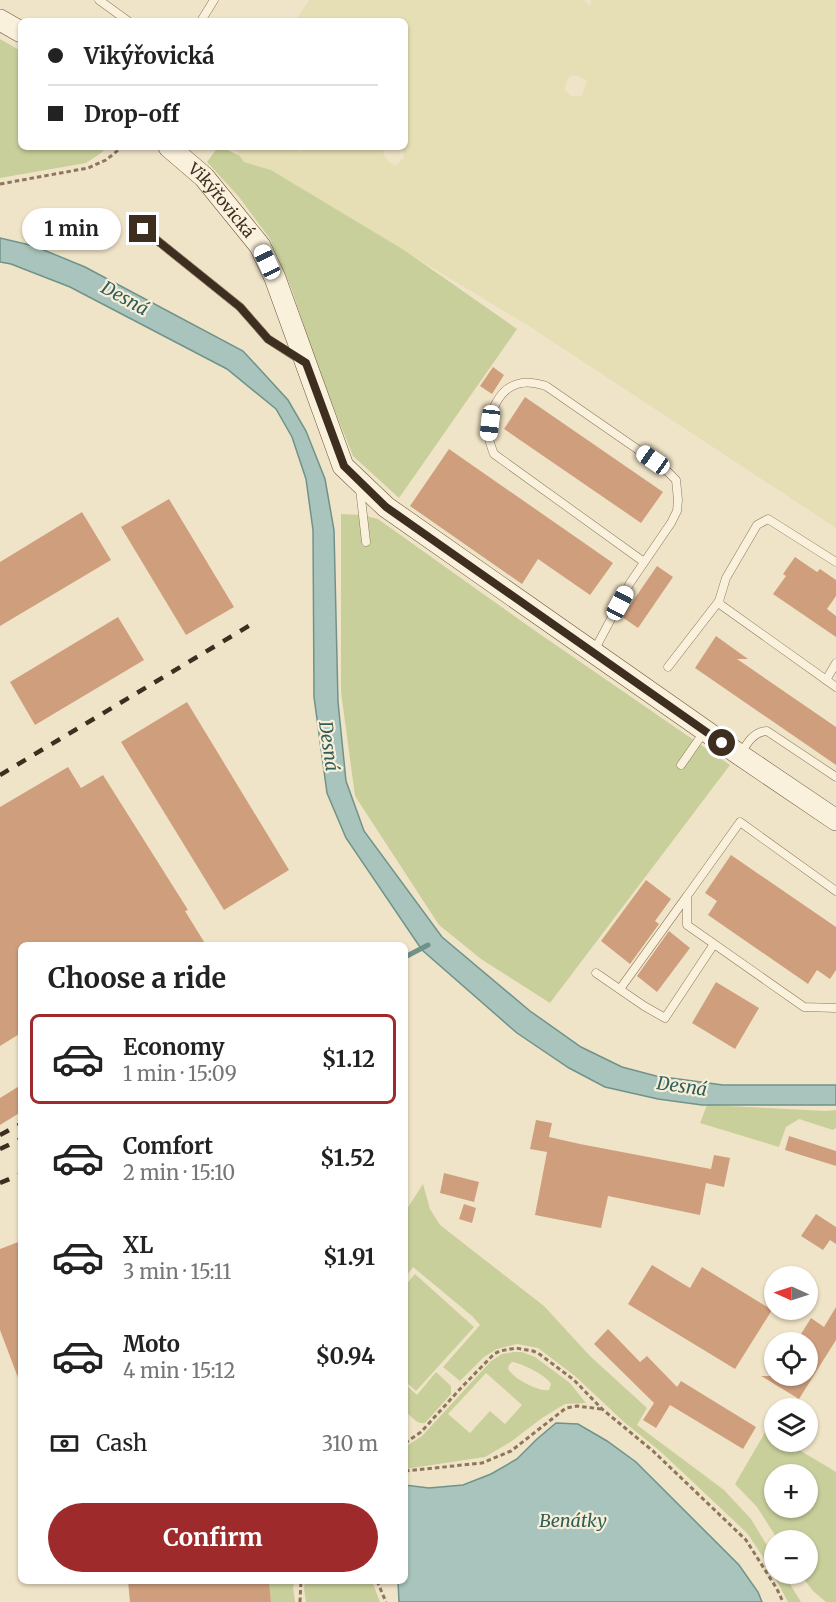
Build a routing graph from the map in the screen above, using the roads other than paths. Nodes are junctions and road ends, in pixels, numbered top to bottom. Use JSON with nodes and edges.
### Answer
{"nodes":[{"id":1,"x":99,"y":0,"type":"edge"},
{"id":2,"x":214,"y":0,"type":"edge"},
{"id":3,"x":124,"y":18,"type":"edge"},
{"id":4,"x":203,"y":18,"type":"edge"},
{"id":5,"x":0,"y":20,"type":"edge"},
{"id":6,"x":18,"y":30,"type":"edge"},
{"id":7,"x":172,"y":150,"type":"edge"},
{"id":8,"x":143,"y":229,"type":"dead end"},
{"id":9,"x":306,"y":363,"type":"junction"},
{"id":10,"x":360,"y":482,"type":"junction"},
{"id":11,"x":366,"y":542,"type":"dead end"},
{"id":12,"x":644,"y":562,"type":"junction"},
{"id":13,"x":836,"y":562,"type":"edge"},
{"id":14,"x":719,"y":601,"type":"junction"},
{"id":15,"x":593,"y":652,"type":"junction"},
{"id":16,"x":836,"y":663,"type":"edge"},
{"id":17,"x":668,"y":667,"type":"dead end"},
{"id":18,"x":826,"y":680,"type":"junction"},
{"id":19,"x":836,"y":687,"type":"edge"},
{"id":20,"x":705,"y":730,"type":"junction"},
{"id":21,"x":740,"y":755,"type":"junction"},
{"id":22,"x":681,"y":765,"type":"dead end"},
{"id":23,"x":836,"y":777,"type":"edge"},
{"id":24,"x":836,"y":820,"type":"edge"},
{"id":25,"x":836,"y":891,"type":"edge"},
{"id":26,"x":687,"y":896,"type":"junction"},
{"id":27,"x":714,"y":944,"type":"junction"},
{"id":28,"x":596,"y":973,"type":"dead end"},
{"id":29,"x":620,"y":989,"type":"junction"},
{"id":30,"x":836,"y":1008,"type":"edge"}],
"edges":[{"from":1,"to":3,"type":"lane"},
{"from":2,"to":4,"type":"lane"},
{"from":5,"to":6,"type":"street"},
{"from":7,"to":9,"type":"street","name":"Vikýřovická"},
{"from":8,"to":9,"type":"lane"},
{"from":9,"to":10,"type":"street","name":"Vikýřovická"},
{"from":10,"to":11,"type":"lane"},
{"from":10,"to":15,"type":"street","name":"Vikýřovická"},
{"from":12,"to":12,"type":"lane"},
{"from":12,"to":15,"type":"lane"},
{"from":13,"to":14,"type":"lane"},
{"from":14,"to":17,"type":"lane"},
{"from":14,"to":18,"type":"lane"},
{"from":15,"to":20,"type":"street","name":"Vikýřovická"},
{"from":16,"to":18,"type":"lane"},
{"from":18,"to":19,"type":"lane"},
{"from":20,"to":21,"type":"street","name":"Vikýřovická"},
{"from":20,"to":22,"type":"lane"},
{"from":21,"to":23,"type":"lane"},
{"from":21,"to":24,"type":"street","name":"Vikýřovická"},
{"from":25,"to":26,"type":"lane"},
{"from":26,"to":27,"type":"lane"},
{"from":26,"to":29,"type":"lane"},
{"from":27,"to":29,"type":"lane"},
{"from":27,"to":30,"type":"lane"},
{"from":28,"to":29,"type":"lane"}]}
